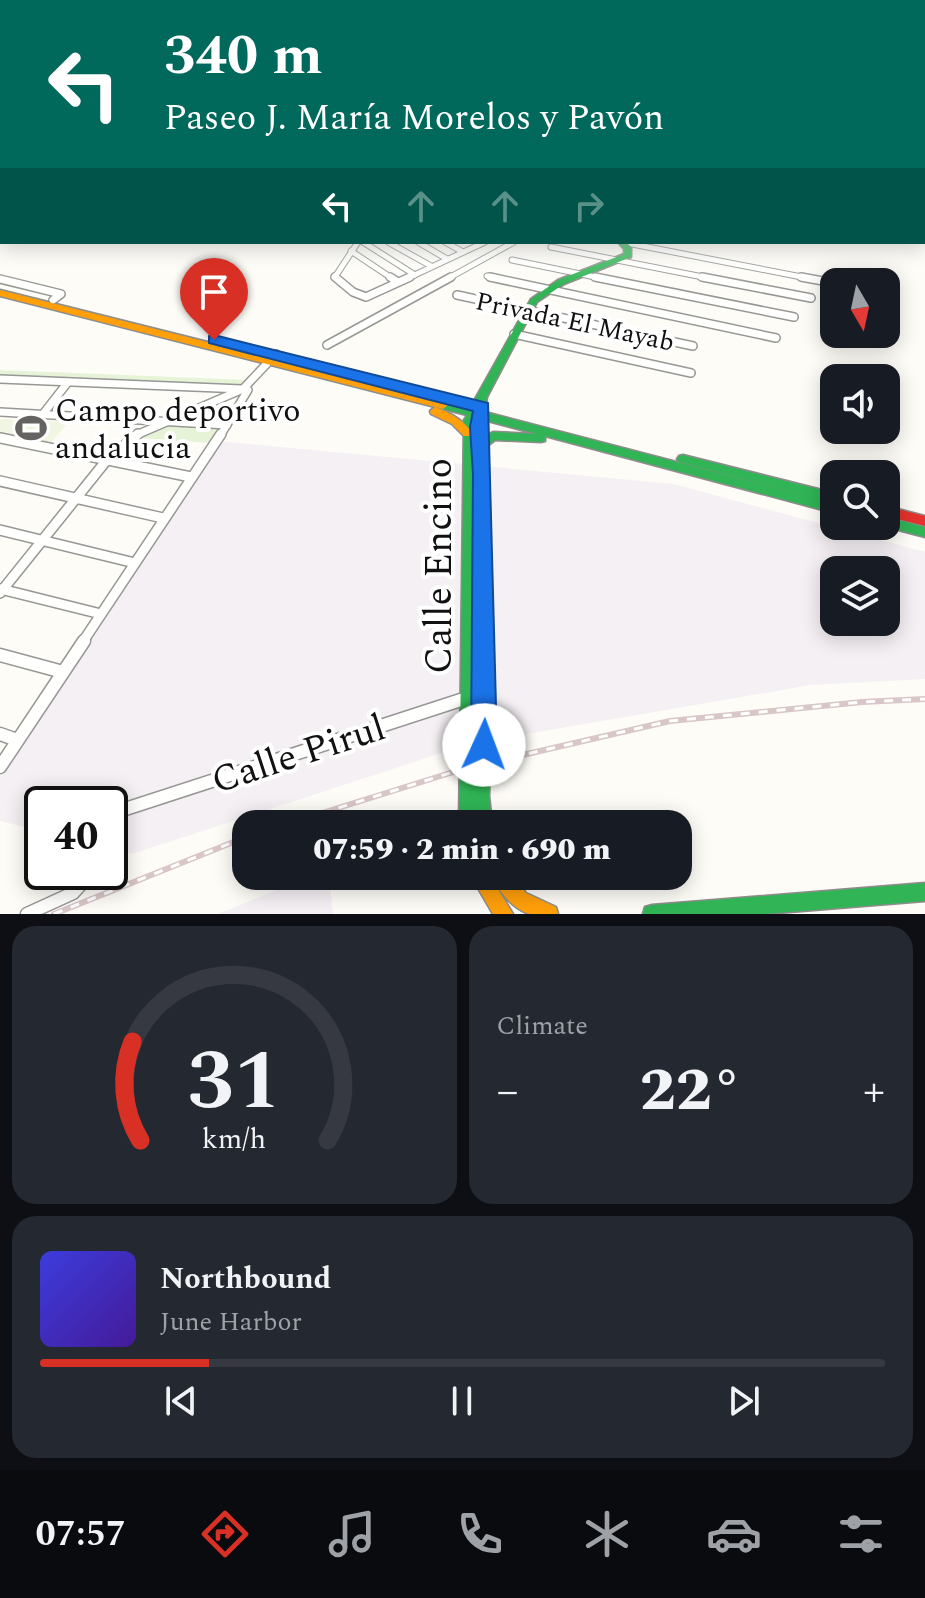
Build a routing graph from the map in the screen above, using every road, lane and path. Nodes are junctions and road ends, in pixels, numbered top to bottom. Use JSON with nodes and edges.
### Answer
{"nodes":[{"id":1,"x":358,"y":244,"type":"edge"},
{"id":2,"x":363,"y":244,"type":"edge"},
{"id":3,"x":392,"y":244,"type":"edge"},
{"id":4,"x":421,"y":244,"type":"edge"},
{"id":5,"x":448,"y":244,"type":"edge"},
{"id":6,"x":471,"y":244,"type":"edge"},
{"id":7,"x":480,"y":244,"type":"edge"},
{"id":8,"x":510,"y":244,"type":"edge"},
{"id":9,"x":623,"y":244,"type":"edge"},
{"id":10,"x":632,"y":244,"type":"edge"},
{"id":11,"x":551,"y":247,"type":"dead end"},
{"id":12,"x":351,"y":251,"type":"junction"},
{"id":13,"x":460,"y":252,"type":"junction"},
{"id":14,"x":447,"y":259,"type":"junction"},
{"id":15,"x":512,"y":260,"type":"dead end"},
{"id":16,"x":615,"y":261,"type":"junction"},
{"id":17,"x":431,"y":266,"type":"junction"},
{"id":18,"x":580,"y":274,"type":"junction"},
{"id":19,"x":415,"y":275,"type":"junction"},
{"id":20,"x":487,"y":276,"type":"dead end"},
{"id":21,"x":0,"y":279,"type":"edge"},
{"id":22,"x":820,"y":280,"type":"edge"},
{"id":23,"x":398,"y":282,"type":"junction"},
{"id":24,"x":0,"y":287,"type":"edge"},
{"id":25,"x":547,"y":289,"type":"junction"},
{"id":26,"x":0,"y":293,"type":"edge"},
{"id":27,"x":457,"y":295,"type":"dead end"},
{"id":28,"x":811,"y":298,"type":"dead end"},
{"id":29,"x":53,"y":300,"type":"junction"},
{"id":30,"x":527,"y":310,"type":"junction"},
{"id":31,"x":794,"y":317,"type":"dead end"},
{"id":32,"x":514,"y":334,"type":"junction"},
{"id":33,"x":776,"y":338,"type":"dead end"},
{"id":34,"x":327,"y":345,"type":"dead end"},
{"id":35,"x":693,"y":346,"type":"dead end"},
{"id":36,"x":274,"y":357,"type":"junction"},
{"id":37,"x":691,"y":373,"type":"dead end"},
{"id":38,"x":0,"y":379,"type":"edge"},
{"id":39,"x":68,"y":382,"type":"junction"},
{"id":40,"x":243,"y":389,"type":"junction"},
{"id":41,"x":403,"y":394,"type":"junction"},
{"id":42,"x":478,"y":408,"type":"junction"},
{"id":43,"x":0,"y":412,"type":"edge"},
{"id":44,"x":43,"y":414,"type":"junction"},
{"id":45,"x":163,"y":421,"type":"junction"},
{"id":46,"x":227,"y":425,"type":"junction"},
{"id":47,"x":468,"y":433,"type":"junction"},
{"id":48,"x":0,"y":438,"type":"edge"},
{"id":49,"x":576,"y":441,"type":"junction"},
{"id":50,"x":481,"y":445,"type":"junction"},
{"id":51,"x":106,"y":461,"type":"junction"},
{"id":52,"x":191,"y":477,"type":"junction"},
{"id":53,"x":0,"y":481,"type":"edge"},
{"id":54,"x":820,"y":494,"type":"edge"},
{"id":55,"x":77,"y":498,"type":"junction"},
{"id":56,"x":820,"y":504,"type":"edge"},
{"id":57,"x":900,"y":515,"type":"edge"},
{"id":58,"x":163,"y":518,"type":"junction"},
{"id":59,"x":925,"y":521,"type":"edge"},
{"id":60,"x":900,"y":526,"type":"edge"},
{"id":61,"x":0,"y":530,"type":"edge"},
{"id":62,"x":925,"y":532,"type":"edge"},
{"id":63,"x":43,"y":540,"type":"junction"},
{"id":64,"x":135,"y":563,"type":"junction"},
{"id":65,"x":1,"y":590,"type":"edge"},
{"id":66,"x":101,"y":614,"type":"junction"},
{"id":67,"x":0,"y":655,"type":"edge"},
{"id":68,"x":63,"y":672,"type":"junction"},
{"id":69,"x":486,"y":693,"type":"junction"},
{"id":70,"x":467,"y":698,"type":"junction"},
{"id":71,"x":0,"y":734,"type":"edge"},
{"id":72,"x":17,"y":740,"type":"junction"},
{"id":73,"x":0,"y":767,"type":"edge"},
{"id":74,"x":128,"y":808,"type":"edge"},
{"id":75,"x":467,"y":810,"type":"edge"},
{"id":76,"x":482,"y":810,"type":"edge"},
{"id":77,"x":76,"y":890,"type":"edge"},
{"id":78,"x":489,"y":890,"type":"edge"},
{"id":79,"x":513,"y":890,"type":"edge"},
{"id":80,"x":925,"y":892,"type":"edge"},
{"id":81,"x":27,"y":914,"type":"edge"},
{"id":82,"x":504,"y":914,"type":"edge"},
{"id":83,"x":549,"y":914,"type":"edge"},
{"id":84,"x":652,"y":914,"type":"edge"}],
"edges":[{"from":1,"to":12,"type":"street"},
{"from":2,"to":19,"type":"street"},
{"from":3,"to":17,"type":"street"},
{"from":4,"to":14,"type":"street"},
{"from":5,"to":13,"type":"street"},
{"from":6,"to":13,"type":"street"},
{"from":7,"to":13,"type":"street"},
{"from":8,"to":34,"type":"street"},
{"from":9,"to":16,"type":"main road"},
{"from":10,"to":22,"type":"street"},
{"from":11,"to":16,"type":"street"},
{"from":12,"to":23,"type":"street"},
{"from":12,"to":23,"type":"street"},
{"from":13,"to":14,"type":"street"},
{"from":14,"to":17,"type":"street"},
{"from":15,"to":18,"type":"street"},
{"from":16,"to":18,"type":"main road"},
{"from":16,"to":28,"type":"street"},
{"from":17,"to":19,"type":"street"},
{"from":18,"to":25,"type":"main road"},
{"from":18,"to":31,"type":"street"},
{"from":19,"to":23,"type":"street"},
{"from":20,"to":25,"type":"street"},
{"from":21,"to":29,"type":"street"},
{"from":24,"to":29,"type":"main road"},
{"from":25,"to":30,"type":"main road"},
{"from":25,"to":33,"type":"street"},
{"from":26,"to":36,"type":"main road"},
{"from":27,"to":30,"type":"street","name":"Privada El Mayab"},
{"from":29,"to":36,"type":"main road"},
{"from":30,"to":32,"type":"main road"},
{"from":30,"to":35,"type":"street","name":"Privada El Mayab"},
{"from":32,"to":37,"type":"street"},
{"from":32,"to":42,"type":"main road"},
{"from":36,"to":40,"type":"street"},
{"from":36,"to":41,"type":"main road"},
{"from":36,"to":42,"type":"main road"},
{"from":38,"to":39,"type":"street"},
{"from":39,"to":40,"type":"street"},
{"from":39,"to":44,"type":"street"},
{"from":40,"to":45,"type":"street"},
{"from":40,"to":46,"type":"street"},
{"from":41,"to":42,"type":"main road"},
{"from":41,"to":47,"type":"main road"},
{"from":42,"to":47,"type":"main road","name":"Calle Encino"},
{"from":42,"to":49,"type":"main road"},
{"from":42,"to":50,"type":"main road","name":"Calle Encino"},
{"from":42,"to":54,"type":"main road"},
{"from":43,"to":44,"type":"street"},
{"from":44,"to":45,"type":"street"},
{"from":45,"to":46,"type":"street"},
{"from":45,"to":51,"type":"street"},
{"from":46,"to":52,"type":"street"},
{"from":47,"to":70,"type":"main road","name":"Calle Encino"},
{"from":48,"to":51,"type":"street"},
{"from":49,"to":50,"type":"main road"},
{"from":49,"to":56,"type":"main road"},
{"from":50,"to":69,"type":"main road","name":"Calle Encino"},
{"from":51,"to":52,"type":"street"},
{"from":51,"to":55,"type":"street"},
{"from":52,"to":58,"type":"street"},
{"from":53,"to":55,"type":"street"},
{"from":55,"to":58,"type":"street"},
{"from":55,"to":63,"type":"street"},
{"from":57,"to":59,"type":"main road"},
{"from":58,"to":64,"type":"street"},
{"from":60,"to":62,"type":"main road"},
{"from":61,"to":63,"type":"street"},
{"from":63,"to":64,"type":"street"},
{"from":63,"to":65,"type":"street"},
{"from":64,"to":66,"type":"street"},
{"from":65,"to":66,"type":"street"},
{"from":66,"to":68,"type":"street"},
{"from":67,"to":68,"type":"street"},
{"from":68,"to":72,"type":"street"},
{"from":69,"to":70,"type":"street","name":"Calle Pirul"},
{"from":69,"to":76,"type":"main road","name":"Calle Encino"},
{"from":70,"to":74,"type":"street","name":"Calle Pirul"},
{"from":70,"to":75,"type":"main road","name":"Calle Encino"},
{"from":71,"to":72,"type":"street"},
{"from":72,"to":73,"type":"street"},
{"from":77,"to":81,"type":"street"},
{"from":78,"to":82,"type":"main road"},
{"from":79,"to":83,"type":"main road"},
{"from":80,"to":84,"type":"main road"}]}
